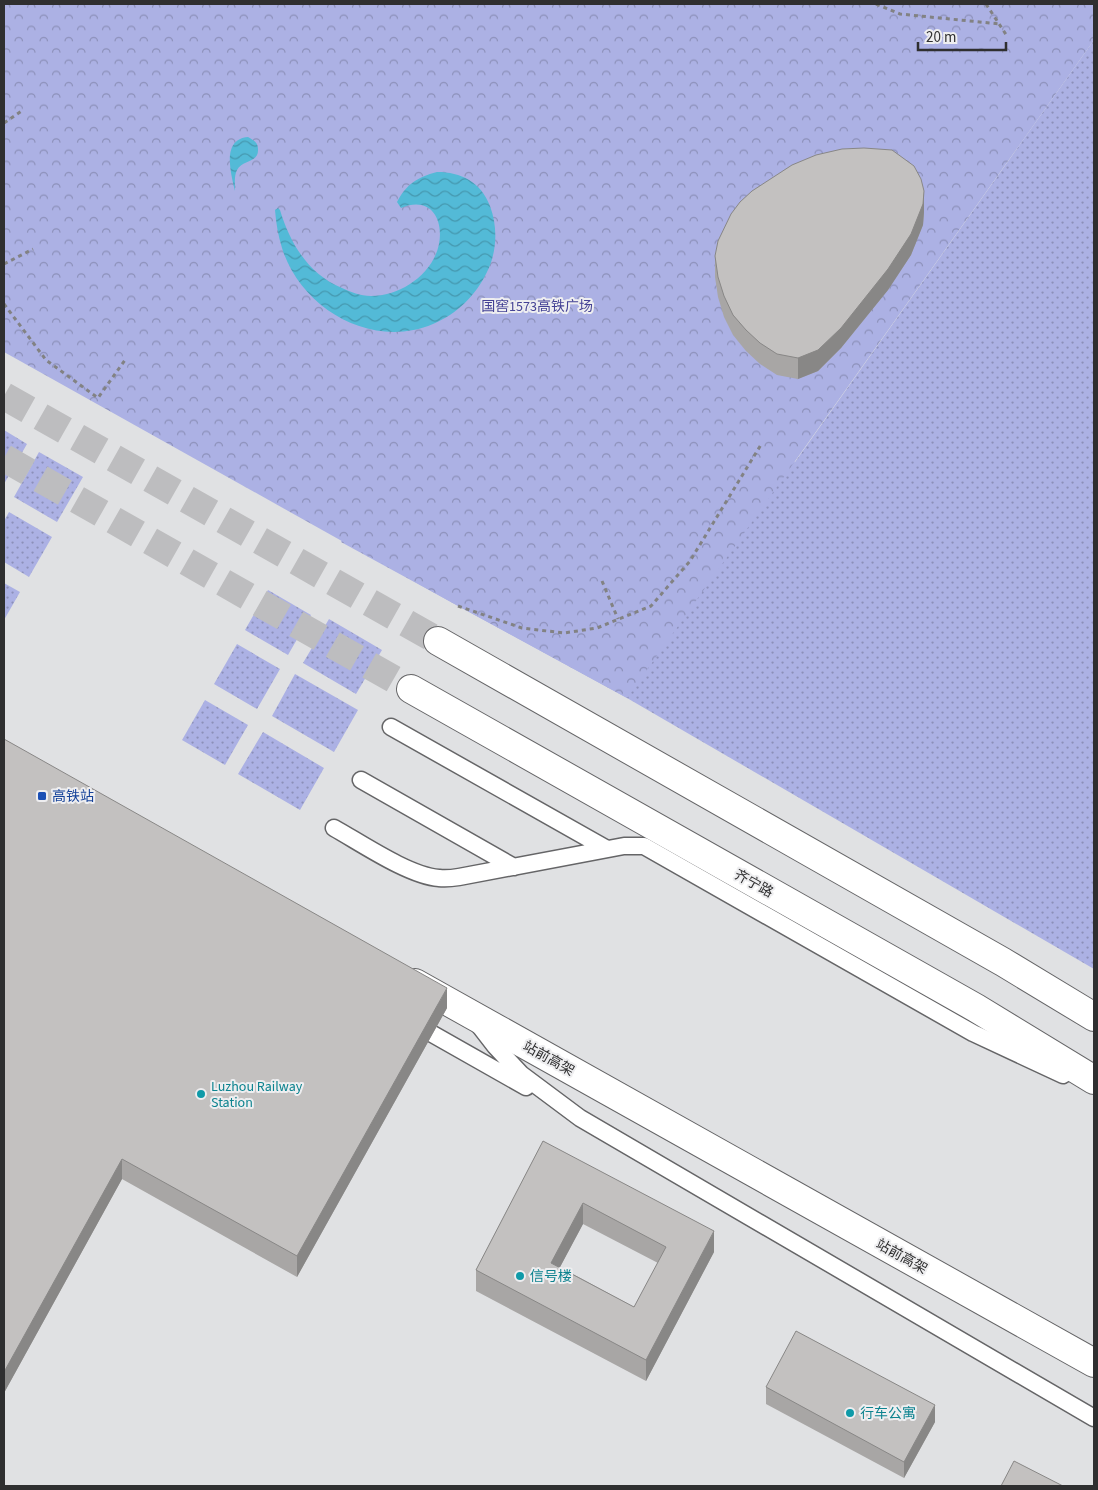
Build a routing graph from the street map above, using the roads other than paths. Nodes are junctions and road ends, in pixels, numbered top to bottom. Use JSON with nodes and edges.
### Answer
{"nodes":[{"id":1,"x":438,"y":642,"type":"tunnel mouth"},
{"id":2,"x":412,"y":689,"type":"tunnel mouth"},
{"id":3,"x":391,"y":727,"type":"dead end"},
{"id":4,"x":361,"y":780,"type":"dead end"},
{"id":5,"x":334,"y":828,"type":"dead end"},
{"id":6,"x":607,"y":849,"type":"junction"},
{"id":7,"x":514,"y":867,"type":"junction"},
{"id":8,"x":390,"y":969,"type":"edge"},
{"id":9,"x":471,"y":1015,"type":"junction"},
{"id":10,"x":1094,"y":1017,"type":"edge"},
{"id":11,"x":1094,"y":1080,"type":"edge"},
{"id":12,"x":1094,"y":1089,"type":"edge"},
{"id":13,"x":580,"y":1118,"type":"junction"},
{"id":14,"x":1094,"y":1363,"type":"edge"},
{"id":15,"x":1094,"y":1418,"type":"edge"}],
"edges":[{"from":1,"to":10,"type":"street"},
{"from":2,"to":11,"type":"street","name":"齐宁路"},
{"from":3,"to":6,"type":"lane"},
{"from":4,"to":7,"type":"lane"},
{"from":5,"to":7,"type":"lane"},
{"from":6,"to":7,"type":"lane"},
{"from":6,"to":12,"type":"lane"},
{"from":8,"to":9,"type":"street","name":"站前高架"},
{"from":9,"to":13,"type":"lane"},
{"from":9,"to":13,"type":"lane"},
{"from":9,"to":14,"type":"street","name":"站前高架"},
{"from":13,"to":15,"type":"lane"}]}
